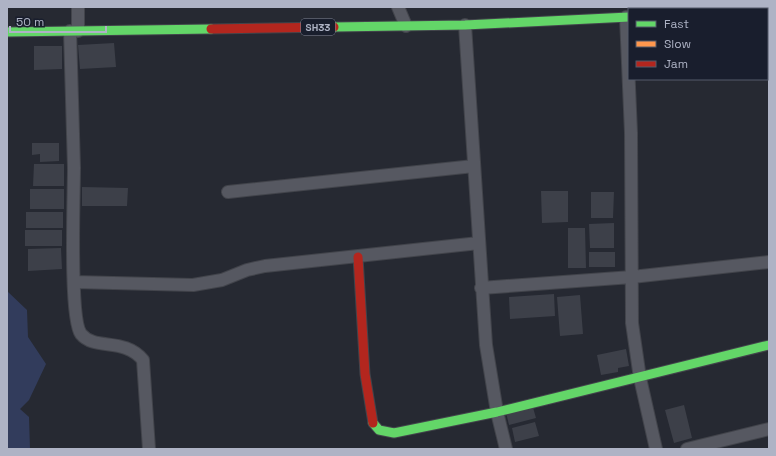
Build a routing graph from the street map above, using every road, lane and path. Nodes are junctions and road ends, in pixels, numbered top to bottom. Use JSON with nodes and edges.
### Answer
{"nodes":[{"id":1,"x":78,"y":7,"type":"edge"},
{"id":2,"x":398,"y":7,"type":"edge"},
{"id":3,"x":627,"y":17,"type":"edge"},
{"id":4,"x":465,"y":25,"type":"junction"},
{"id":5,"x":406,"y":26,"type":"junction"},
{"id":6,"x":74,"y":31,"type":"junction"},
{"id":7,"x":7,"y":32,"type":"edge"},
{"id":8,"x":628,"y":46,"type":"edge"},
{"id":9,"x":629,"y":80,"type":"edge"},
{"id":10,"x":474,"y":166,"type":"junction"},
{"id":11,"x":228,"y":192,"type":"dead end"},
{"id":12,"x":479,"y":243,"type":"junction"},
{"id":13,"x":358,"y":257,"type":"junction"},
{"id":14,"x":769,"y":262,"type":"edge"},
{"id":15,"x":632,"y":277,"type":"junction"},
{"id":16,"x":74,"y":282,"type":"junction"},
{"id":17,"x":481,"y":288,"type":"junction"},
{"id":18,"x":769,"y":345,"type":"edge"},
{"id":19,"x":640,"y":378,"type":"junction"},
{"id":20,"x":497,"y":412,"type":"junction"},
{"id":21,"x":769,"y":429,"type":"edge"},
{"id":22,"x":149,"y":449,"type":"edge"},
{"id":23,"x":506,"y":449,"type":"edge"},
{"id":24,"x":656,"y":449,"type":"edge"},
{"id":25,"x":687,"y":449,"type":"edge"}],
"edges":[{"from":1,"to":6,"type":"street"},
{"from":2,"to":5,"type":"street"},
{"from":3,"to":4,"type":"main road","number":"SH33"},
{"from":3,"to":8,"type":"street"},
{"from":4,"to":5,"type":"main road","number":"SH33"},
{"from":4,"to":10,"type":"street"},
{"from":5,"to":6,"type":"main road","number":"SH33"},
{"from":6,"to":7,"type":"main road","number":"SH33"},
{"from":6,"to":16,"type":"street"},
{"from":9,"to":15,"type":"street"},
{"from":10,"to":11,"type":"street"},
{"from":10,"to":12,"type":"street"},
{"from":12,"to":13,"type":"street"},
{"from":12,"to":17,"type":"street"},
{"from":13,"to":16,"type":"street"},
{"from":13,"to":20,"type":"main road"},
{"from":14,"to":15,"type":"street"},
{"from":15,"to":17,"type":"street"},
{"from":15,"to":19,"type":"street"},
{"from":16,"to":22,"type":"street"},
{"from":17,"to":20,"type":"street"},
{"from":18,"to":19,"type":"main road"},
{"from":19,"to":20,"type":"main road"},
{"from":19,"to":24,"type":"street"},
{"from":20,"to":23,"type":"street"},
{"from":21,"to":25,"type":"street"}]}
